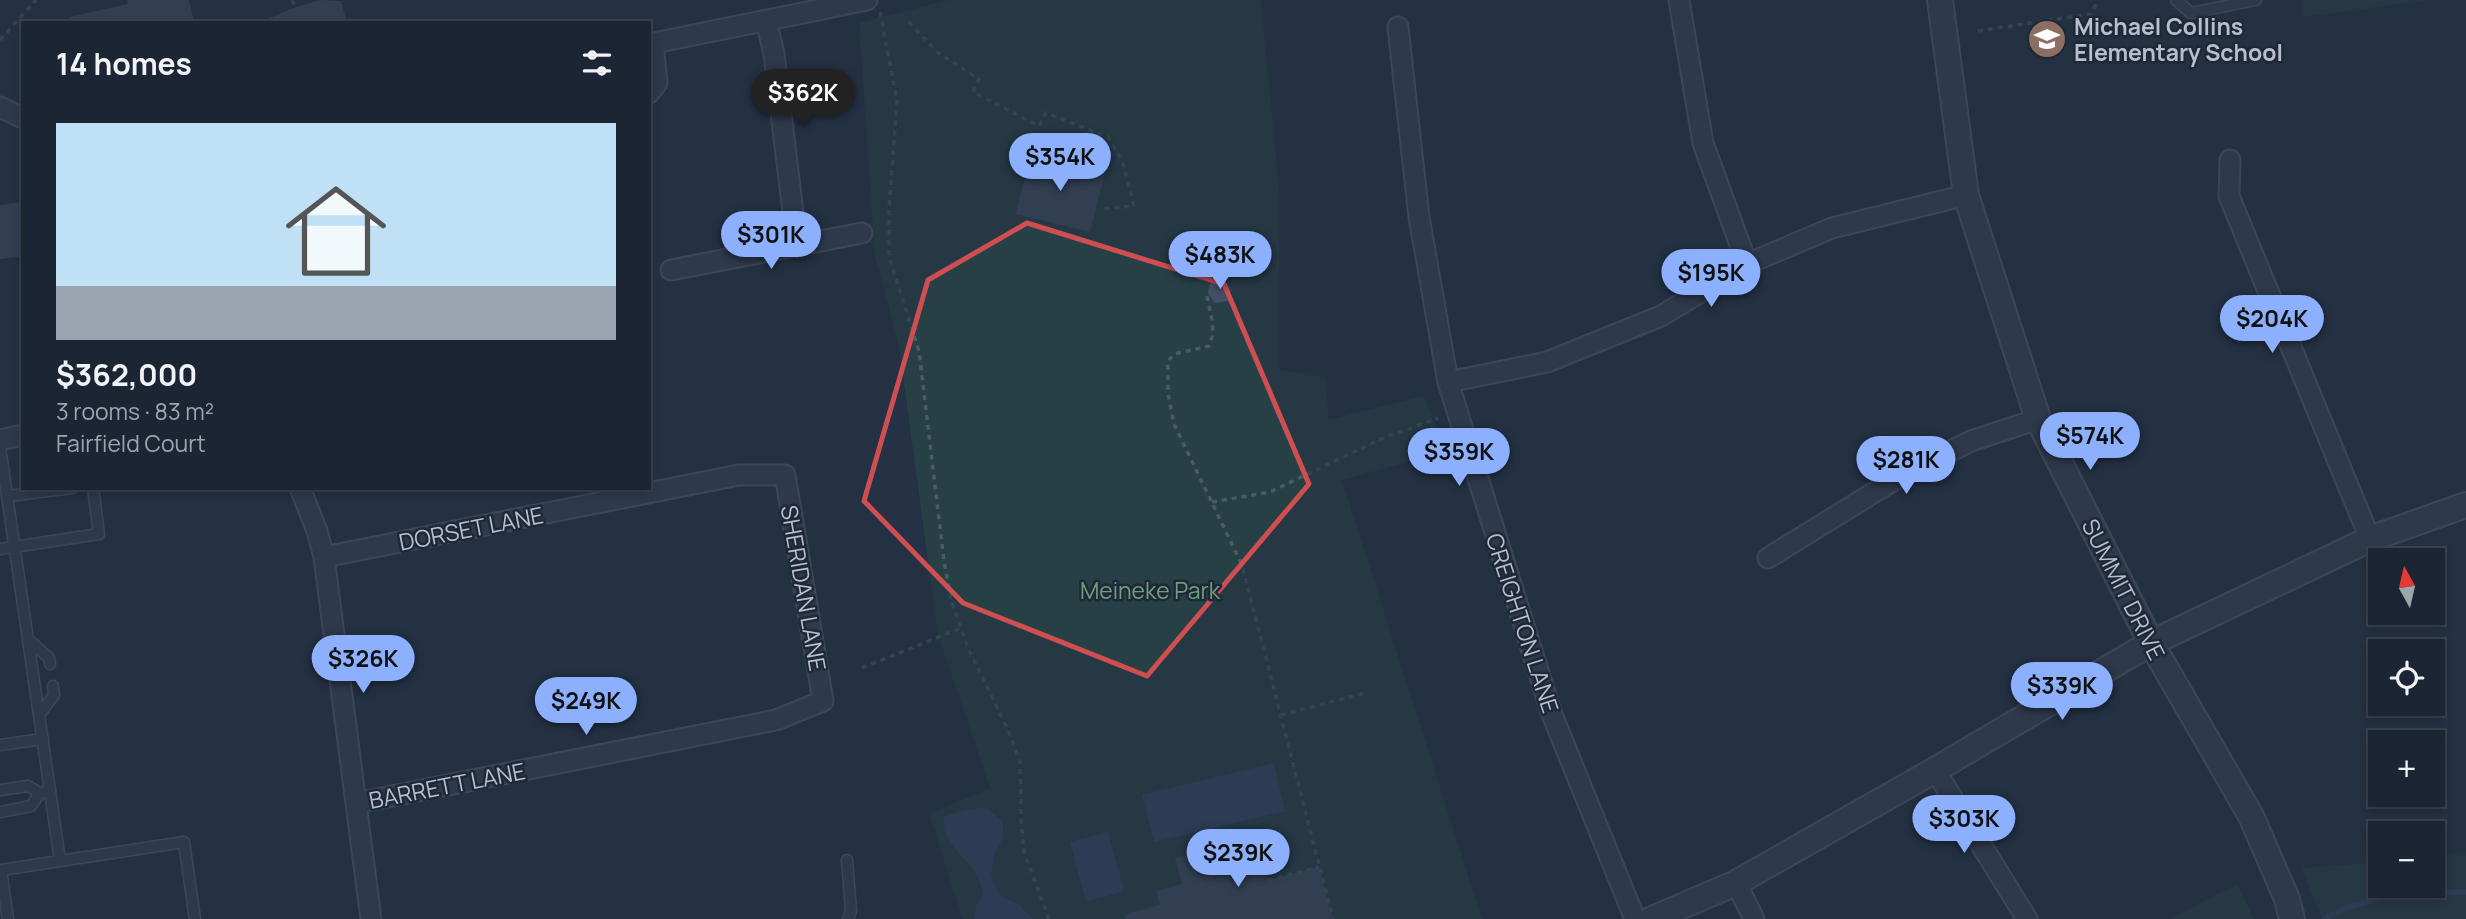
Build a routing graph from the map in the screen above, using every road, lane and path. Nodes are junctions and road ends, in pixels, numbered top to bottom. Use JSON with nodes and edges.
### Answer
{"nodes":[{"id":1,"x":36,"y":0,"type":"edge"},
{"id":2,"x":292,"y":0,"type":"edge"},
{"id":3,"x":867,"y":0,"type":"edge"},
{"id":4,"x":878,"y":0,"type":"edge"},
{"id":5,"x":1679,"y":0,"type":"edge"},
{"id":6,"x":1940,"y":0,"type":"edge"},
{"id":7,"x":2098,"y":0,"type":"edge"},
{"id":8,"x":2176,"y":0,"type":"edge"},
{"id":9,"x":2256,"y":0,"type":"edge"},
{"id":10,"x":296,"y":7,"type":"dead end"},
{"id":11,"x":766,"y":20,"type":"junction"},
{"id":12,"x":909,"y":22,"type":"dead end"},
{"id":13,"x":1398,"y":27,"type":"dead end"},
{"id":14,"x":1978,"y":31,"type":"dead end"},
{"id":15,"x":0,"y":40,"type":"edge"},
{"id":16,"x":651,"y":44,"type":"edge"},
{"id":17,"x":651,"y":90,"type":"edge"},
{"id":18,"x":0,"y":107,"type":"edge"},
{"id":19,"x":21,"y":117,"type":"edge"},
{"id":20,"x":2230,"y":160,"type":"dead end"},
{"id":21,"x":1966,"y":195,"type":"junction"},
{"id":22,"x":1100,"y":209,"type":"dead end"},
{"id":23,"x":862,"y":233,"type":"dead end"},
{"id":24,"x":797,"y":246,"type":"junction"},
{"id":25,"x":1747,"y":264,"type":"junction"},
{"id":26,"x":671,"y":270,"type":"dead end"},
{"id":27,"x":1207,"y":296,"type":"dead end"},
{"id":28,"x":1448,"y":382,"type":"junction"},
{"id":29,"x":1438,"y":418,"type":"dead end"},
{"id":30,"x":2038,"y":419,"type":"junction"},
{"id":31,"x":21,"y":435,"type":"edge"},
{"id":32,"x":0,"y":440,"type":"edge"},
{"id":33,"x":0,"y":447,"type":"edge"},
{"id":34,"x":785,"y":475,"type":"joint"},
{"id":35,"x":56,"y":490,"type":"edge"},
{"id":36,"x":93,"y":490,"type":"edge"},
{"id":37,"x":301,"y":490,"type":"edge"},
{"id":38,"x":8,"y":496,"type":"junction"},
{"id":39,"x":1212,"y":502,"type":"junction"},
{"id":40,"x":2466,"y":505,"type":"edge"},
{"id":41,"x":2370,"y":539,"type":"junction"},
{"id":42,"x":15,"y":547,"type":"junction"},
{"id":43,"x":0,"y":549,"type":"edge"},
{"id":44,"x":324,"y":557,"type":"junction"},
{"id":45,"x":1768,"y":558,"type":"dead end"},
{"id":46,"x":961,"y":628,"type":"junction"},
{"id":47,"x":29,"y":640,"type":"junction"},
{"id":48,"x":2151,"y":643,"type":"junction"},
{"id":49,"x":50,"y":663,"type":"dead end"},
{"id":50,"x":862,"y":668,"type":"dead end"},
{"id":51,"x":53,"y":686,"type":"dead end"},
{"id":52,"x":1365,"y":693,"type":"dead end"},
{"id":53,"x":823,"y":701,"type":"joint"},
{"id":54,"x":40,"y":714,"type":"junction"},
{"id":55,"x":1281,"y":715,"type":"junction"},
{"id":56,"x":43,"y":739,"type":"junction"},
{"id":57,"x":0,"y":745,"type":"edge"},
{"id":58,"x":1935,"y":770,"type":"junction"},
{"id":59,"x":0,"y":790,"type":"edge"},
{"id":60,"x":45,"y":792,"type":"junction"},
{"id":61,"x":357,"y":803,"type":"junction"},
{"id":62,"x":0,"y":812,"type":"edge"},
{"id":63,"x":847,"y":860,"type":"dead end"},
{"id":64,"x":60,"y":861,"type":"junction"},
{"id":65,"x":1319,"y":867,"type":"junction"},
{"id":66,"x":1268,"y":880,"type":"dead end"},
{"id":67,"x":1736,"y":883,"type":"junction"},
{"id":68,"x":8,"y":919,"type":"edge"},
{"id":69,"x":195,"y":919,"type":"edge"},
{"id":70,"x":371,"y":919,"type":"edge"},
{"id":71,"x":848,"y":919,"type":"edge"},
{"id":72,"x":1049,"y":919,"type":"edge"},
{"id":73,"x":1333,"y":919,"type":"edge"},
{"id":74,"x":1635,"y":919,"type":"edge"},
{"id":75,"x":1652,"y":919,"type":"edge"},
{"id":76,"x":1754,"y":919,"type":"edge"},
{"id":77,"x":2027,"y":919,"type":"edge"},
{"id":78,"x":2292,"y":919,"type":"edge"}],
"edges":[{"from":1,"to":15,"type":"path"},
{"from":2,"to":10,"type":"path"},
{"from":3,"to":11,"type":"street"},
{"from":4,"to":46,"type":"path"},
{"from":5,"to":25,"type":"street"},
{"from":6,"to":21,"type":"street","name":"SUMMIT DRIVE"},
{"from":7,"to":14,"type":"path"},
{"from":8,"to":9,"type":"lane"},
{"from":11,"to":16,"type":"street"},
{"from":11,"to":24,"type":"street"},
{"from":12,"to":22,"type":"path"},
{"from":13,"to":28,"type":"street","name":"CREIGHTON LANE"},
{"from":16,"to":17,"type":"street"},
{"from":18,"to":19,"type":"street"},
{"from":20,"to":41,"type":"street"},
{"from":21,"to":25,"type":"street"},
{"from":21,"to":30,"type":"street","name":"SUMMIT DRIVE"},
{"from":23,"to":24,"type":"street"},
{"from":24,"to":26,"type":"street"},
{"from":25,"to":28,"type":"street"},
{"from":27,"to":39,"type":"path"},
{"from":28,"to":74,"type":"street","name":"CREIGHTON LANE"},
{"from":29,"to":39,"type":"path"},
{"from":30,"to":45,"type":"street"},
{"from":30,"to":48,"type":"street","name":"SUMMIT DRIVE"},
{"from":31,"to":32,"type":"street"},
{"from":33,"to":38,"type":"lane"},
{"from":34,"to":44,"type":"street","name":"DORSET LANE"},
{"from":34,"to":53,"type":"street","name":"SHERIDAN LANE"},
{"from":35,"to":38,"type":"lane"},
{"from":36,"to":42,"type":"lane"},
{"from":37,"to":44,"type":"street"},
{"from":38,"to":42,"type":"lane"},
{"from":39,"to":55,"type":"path"},
{"from":40,"to":41,"type":"street"},
{"from":41,"to":48,"type":"street"},
{"from":42,"to":43,"type":"lane"},
{"from":42,"to":47,"type":"lane"},
{"from":44,"to":61,"type":"street"},
{"from":46,"to":50,"type":"path"},
{"from":46,"to":72,"type":"path"},
{"from":47,"to":49,"type":"lane"},
{"from":47,"to":54,"type":"lane"},
{"from":48,"to":58,"type":"street"},
{"from":48,"to":78,"type":"street","name":"SUMMIT DRIVE"},
{"from":51,"to":54,"type":"lane"},
{"from":52,"to":55,"type":"path"},
{"from":53,"to":61,"type":"street","name":"BARRETT LANE"},
{"from":54,"to":56,"type":"lane"},
{"from":55,"to":65,"type":"path"},
{"from":56,"to":57,"type":"lane"},
{"from":56,"to":60,"type":"lane"},
{"from":58,"to":67,"type":"street"},
{"from":58,"to":77,"type":"street"},
{"from":59,"to":60,"type":"lane"},
{"from":60,"to":62,"type":"lane"},
{"from":60,"to":64,"type":"lane"},
{"from":61,"to":70,"type":"street"},
{"from":63,"to":71,"type":"lane"},
{"from":64,"to":68,"type":"lane"},
{"from":64,"to":69,"type":"lane"},
{"from":65,"to":66,"type":"path"},
{"from":65,"to":73,"type":"path"},
{"from":67,"to":75,"type":"street"},
{"from":67,"to":76,"type":"street"}]}
